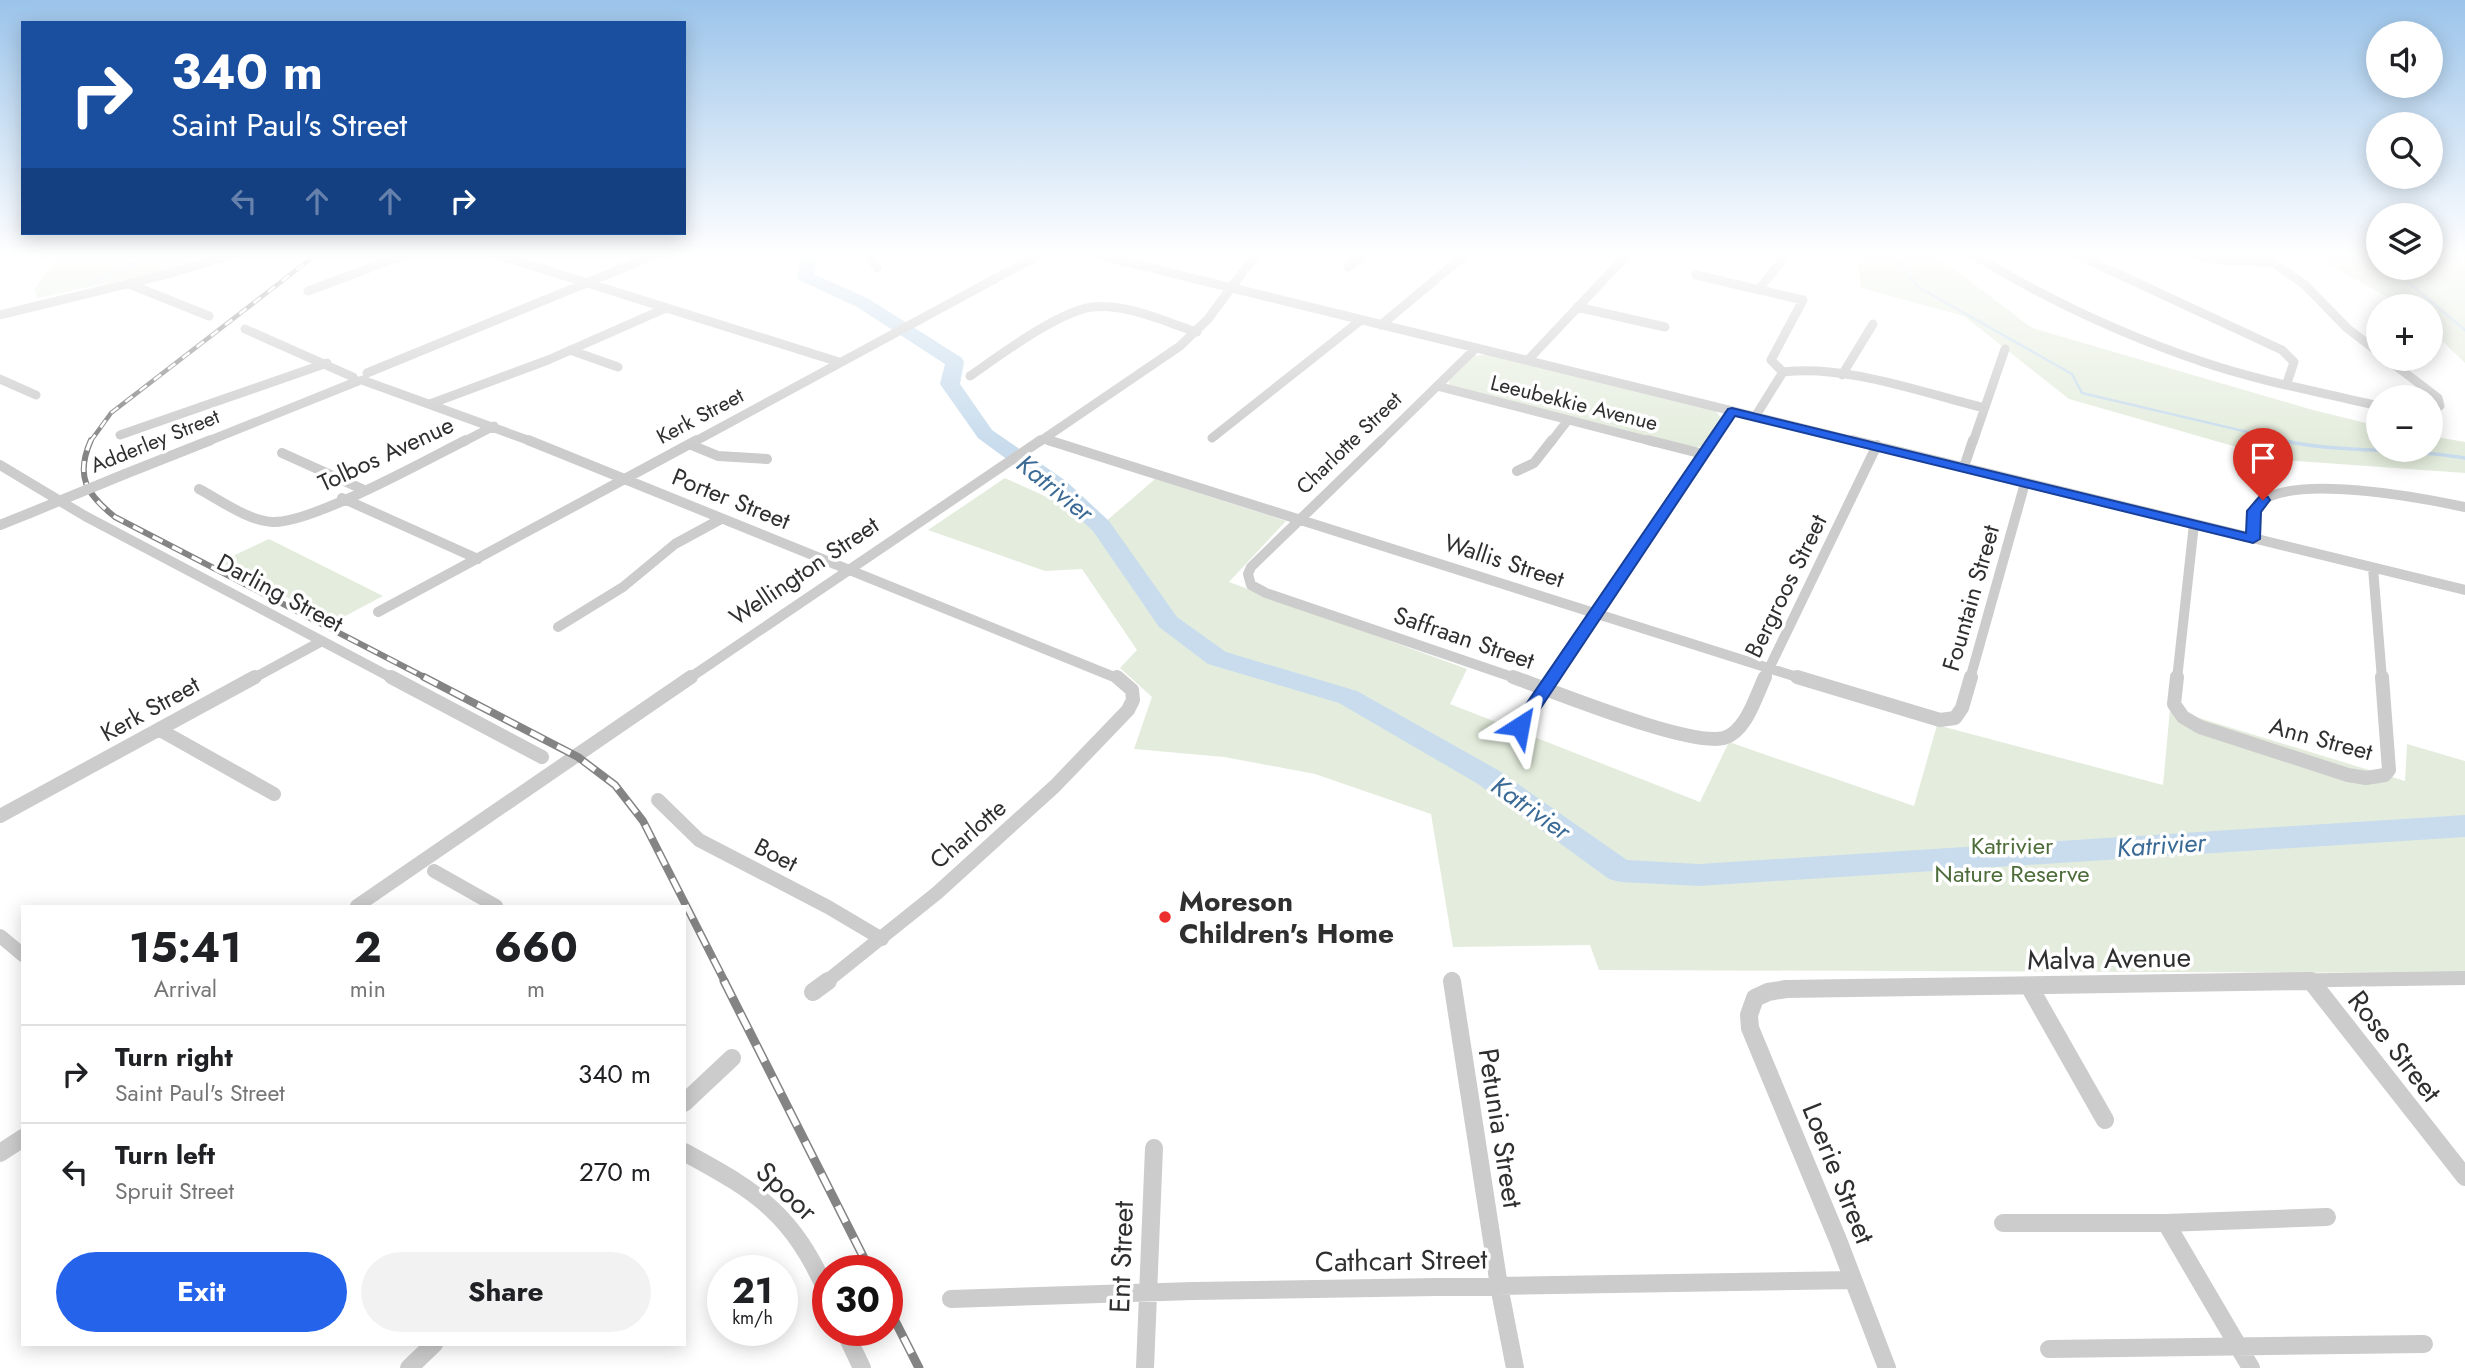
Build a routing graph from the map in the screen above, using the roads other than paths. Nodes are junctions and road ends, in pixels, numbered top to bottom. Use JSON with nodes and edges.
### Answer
{"nodes":[{"id":1,"x":505,"y":318,"type":"edge"},
{"id":2,"x":643,"y":318,"type":"edge"},
{"id":3,"x":698,"y":318,"type":"edge"},
{"id":4,"x":922,"y":318,"type":"edge"},
{"id":5,"x":1068,"y":318,"type":"edge"},
{"id":6,"x":1145,"y":318,"type":"edge"},
{"id":7,"x":1208,"y":318,"type":"edge"},
{"id":8,"x":1352,"y":318,"type":"edge"},
{"id":9,"x":1390,"y":318,"type":"edge"},
{"id":10,"x":1567,"y":318,"type":"edge"},
{"id":11,"x":1625,"y":318,"type":"edge"},
{"id":12,"x":1794,"y":318,"type":"edge"},
{"id":13,"x":2095,"y":318,"type":"edge"},
{"id":14,"x":2213,"y":318,"type":"edge"},
{"id":15,"x":2337,"y":318,"type":"edge"},
{"id":16,"x":1361,"y":320,"type":"junction"},
{"id":17,"x":1873,"y":324,"type":"dead end"},
{"id":18,"x":1381,"y":325,"type":"junction"},
{"id":19,"x":1665,"y":327,"type":"dead end"},
{"id":20,"x":245,"y":329,"type":"dead end"},
{"id":21,"x":1197,"y":332,"type":"junction"},
{"id":22,"x":2366,"y":343,"type":"edge"},
{"id":23,"x":1476,"y":348,"type":"junction"},
{"id":24,"x":2005,"y":349,"type":"dead end"},
{"id":25,"x":569,"y":350,"type":"junction"},
{"id":26,"x":1528,"y":360,"type":"junction"},
{"id":27,"x":839,"y":362,"type":"junction"},
{"id":28,"x":327,"y":363,"type":"junction"},
{"id":29,"x":618,"y":367,"type":"dead end"},
{"id":30,"x":2403,"y":371,"type":"edge"},
{"id":31,"x":1783,"y":372,"type":"junction"},
{"id":32,"x":1842,"y":375,"type":"junction"},
{"id":33,"x":970,"y":376,"type":"dead end"},
{"id":34,"x":361,"y":377,"type":"junction"},
{"id":35,"x":0,"y":379,"type":"edge"},
{"id":36,"x":2287,"y":383,"type":"junction"},
{"id":37,"x":2421,"y":385,"type":"edge"},
{"id":38,"x":1437,"y":386,"type":"junction"},
{"id":39,"x":325,"y":392,"type":"joint"},
{"id":40,"x":36,"y":395,"type":"dead end"},
{"id":41,"x":2366,"y":403,"type":"edge"},
{"id":42,"x":430,"y":404,"type":"junction"},
{"id":43,"x":1986,"y":408,"type":"junction"},
{"id":44,"x":1732,"y":411,"type":"junction"},
{"id":45,"x":1755,"y":417,"type":"junction"},
{"id":46,"x":1568,"y":419,"type":"junction"},
{"id":47,"x":494,"y":426,"type":"junction"},
{"id":48,"x":120,"y":435,"type":"dead end"},
{"id":49,"x":1212,"y":438,"type":"dead end"},
{"id":50,"x":1045,"y":439,"type":"junction"},
{"id":51,"x":689,"y":444,"type":"junction"},
{"id":52,"x":1877,"y":446,"type":"junction"},
{"id":53,"x":282,"y":453,"type":"dead end"},
{"id":54,"x":1703,"y":454,"type":"junction"},
{"id":55,"x":767,"y":460,"type":"dead end"},
{"id":56,"x":0,"y":465,"type":"edge"},
{"id":57,"x":1964,"y":467,"type":"junction"},
{"id":58,"x":1517,"y":471,"type":"dead end"},
{"id":59,"x":624,"y":479,"type":"junction"},
{"id":60,"x":2025,"y":483,"type":"junction"},
{"id":61,"x":199,"y":489,"type":"dead end"},
{"id":62,"x":362,"y":489,"type":"junction"},
{"id":63,"x":342,"y":499,"type":"junction"},
{"id":64,"x":2465,"y":507,"type":"edge"},
{"id":65,"x":1299,"y":518,"type":"junction"},
{"id":66,"x":721,"y":519,"type":"junction"},
{"id":67,"x":2193,"y":524,"type":"junction"},
{"id":68,"x":0,"y":525,"type":"edge"},
{"id":69,"x":2253,"y":539,"type":"junction"},
{"id":70,"x":478,"y":559,"type":"junction"},
{"id":71,"x":1251,"y":567,"type":"joint"},
{"id":72,"x":2373,"y":568,"type":"junction"},
{"id":73,"x":851,"y":569,"type":"junction"},
{"id":74,"x":2465,"y":590,"type":"edge"},
{"id":75,"x":378,"y":612,"type":"dead end"},
{"id":76,"x":1597,"y":613,"type":"junction"},
{"id":77,"x":558,"y":627,"type":"dead end"},
{"id":78,"x":322,"y":641,"type":"junction"},
{"id":79,"x":1770,"y":669,"type":"junction"},
{"id":80,"x":1546,"y":688,"type":"junction"},
{"id":81,"x":1133,"y":694,"type":"joint"},
{"id":82,"x":1951,"y":720,"type":"joint"},
{"id":83,"x":1520,"y":726,"type":"dead end"},
{"id":84,"x":160,"y":730,"type":"junction"},
{"id":85,"x":1725,"y":738,"type":"joint"},
{"id":86,"x":542,"y":757,"type":"dead end"},
{"id":87,"x":274,"y":794,"type":"dead end"},
{"id":88,"x":658,"y":800,"type":"dead end"},
{"id":89,"x":0,"y":817,"type":"edge"},
{"id":90,"x":434,"y":871,"type":"dead end"},
{"id":91,"x":358,"y":905,"type":"edge"},
{"id":92,"x":494,"y":905,"type":"edge"},
{"id":93,"x":0,"y":936,"type":"edge"},
{"id":94,"x":882,"y":939,"type":"junction"},
{"id":95,"x":21,"y":953,"type":"edge"},
{"id":96,"x":2465,"y":978,"type":"edge"},
{"id":97,"x":1452,"y":979,"type":"dead end"},
{"id":98,"x":2311,"y":980,"type":"junction"},
{"id":99,"x":2029,"y":986,"type":"junction"},
{"id":100,"x":813,"y":992,"type":"dead end"},
{"id":101,"x":1755,"y":998,"type":"joint"},
{"id":102,"x":732,"y":1058,"type":"dead end"},
{"id":103,"x":686,"y":1101,"type":"edge"},
{"id":104,"x":2105,"y":1120,"type":"dead end"},
{"id":105,"x":21,"y":1139,"type":"edge"},
{"id":106,"x":1154,"y":1148,"type":"dead end"},
{"id":107,"x":0,"y":1153,"type":"edge"},
{"id":108,"x":686,"y":1153,"type":"edge"},
{"id":109,"x":2465,"y":1177,"type":"edge"},
{"id":110,"x":2327,"y":1217,"type":"dead end"},
{"id":111,"x":2003,"y":1223,"type":"dead end"},
{"id":112,"x":2166,"y":1223,"type":"junction"},
{"id":113,"x":812,"y":1259,"type":"edge"},
{"id":114,"x":1853,"y":1280,"type":"junction"},
{"id":115,"x":1499,"y":1286,"type":"junction"},
{"id":116,"x":1148,"y":1293,"type":"junction"},
{"id":117,"x":951,"y":1299,"type":"dead end"},
{"id":118,"x":2424,"y":1344,"type":"dead end"},
{"id":119,"x":432,"y":1346,"type":"edge"},
{"id":120,"x":852,"y":1346,"type":"edge"},
{"id":121,"x":2239,"y":1347,"type":"junction"},
{"id":122,"x":2049,"y":1349,"type":"dead end"},
{"id":123,"x":410,"y":1368,"type":"edge"},
{"id":124,"x":862,"y":1368,"type":"edge"},
{"id":125,"x":1145,"y":1368,"type":"edge"},
{"id":126,"x":1515,"y":1368,"type":"edge"},
{"id":127,"x":1887,"y":1368,"type":"edge"},
{"id":128,"x":2252,"y":1368,"type":"edge"}],
"edges":[{"from":1,"to":34,"type":"street","name":"Adderley Street"},
{"from":2,"to":25,"type":"street"},
{"from":3,"to":27,"type":"street"},
{"from":4,"to":27,"type":"street","name":"Kerk Street"},
{"from":5,"to":33,"type":"street"},
{"from":6,"to":21,"type":"street"},
{"from":7,"to":21,"type":"street","name":"Wellington Street"},
{"from":8,"to":16,"type":"street"},
{"from":9,"to":18,"type":"street"},
{"from":10,"to":26,"type":"street"},
{"from":11,"to":19,"type":"street"},
{"from":12,"to":31,"type":"street"},
{"from":13,"to":36,"type":"street"},
{"from":14,"to":36,"type":"street"},
{"from":15,"to":22,"type":"street"},
{"from":16,"to":18,"type":"street"},
{"from":16,"to":49,"type":"street"},
{"from":17,"to":32,"type":"street"},
{"from":18,"to":23,"type":"street"},
{"from":20,"to":28,"type":"street","name":"Porter Street"},
{"from":21,"to":50,"type":"street","name":"Wellington Street"},
{"from":23,"to":26,"type":"street"},
{"from":23,"to":38,"type":"street","name":"Charlotte Street"},
{"from":24,"to":43,"type":"street"},
{"from":25,"to":29,"type":"street"},
{"from":25,"to":42,"type":"street"},
{"from":26,"to":44,"type":"street"},
{"from":27,"to":51,"type":"street","name":"Kerk Street"},
{"from":28,"to":34,"type":"street","name":"Porter Street"},
{"from":28,"to":48,"type":"street"},
{"from":30,"to":37,"type":"street"},
{"from":31,"to":32,"type":"street"},
{"from":31,"to":45,"type":"street"},
{"from":32,"to":43,"type":"street"},
{"from":34,"to":39,"type":"street","name":"Adderley Street"},
{"from":34,"to":42,"type":"street","name":"Porter Street"},
{"from":35,"to":40,"type":"street"},
{"from":36,"to":41,"type":"street"},
{"from":38,"to":46,"type":"street","name":"Leeubekkie Avenue"},
{"from":38,"to":65,"type":"street","name":"Charlotte Street"},
{"from":39,"to":68,"type":"street","name":"Adderley Street","bridge":true},
{"from":42,"to":47,"type":"street","name":"Porter Street"},
{"from":43,"to":57,"type":"street"},
{"from":44,"to":45,"type":"street"},
{"from":44,"to":54,"type":"street"},
{"from":45,"to":52,"type":"street"},
{"from":46,"to":54,"type":"street","name":"Leeubekkie Avenue"},
{"from":46,"to":58,"type":"street"},
{"from":47,"to":59,"type":"street","name":"Porter Street"},
{"from":47,"to":62,"type":"street","name":"Tolbos Avenue"},
{"from":50,"to":65,"type":"street","name":"Wallis Street"},
{"from":50,"to":73,"type":"street","name":"Wellington Street"},
{"from":51,"to":55,"type":"street"},
{"from":51,"to":59,"type":"street","name":"Kerk Street"},
{"from":52,"to":57,"type":"street"},
{"from":52,"to":79,"type":"street","name":"Bergroos Street"},
{"from":53,"to":62,"type":"street"},
{"from":54,"to":76,"type":"street"},
{"from":56,"to":78,"type":"street","name":"Darling Street"},
{"from":57,"to":60,"type":"street"},
{"from":59,"to":66,"type":"street","name":"Porter Street"},
{"from":59,"to":70,"type":"street","name":"Kerk Street"},
{"from":60,"to":67,"type":"street"},
{"from":60,"to":82,"type":"street","name":"Fountain Street"},
{"from":61,"to":63,"type":"street","name":"Tolbos Avenue"},
{"from":62,"to":63,"type":"street","name":"Tolbos Avenue"},
{"from":63,"to":70,"type":"street"},
{"from":64,"to":69,"type":"street"},
{"from":65,"to":71,"type":"street","name":"Charlotte Street"},
{"from":65,"to":76,"type":"street","name":"Wallis Street"},
{"from":66,"to":73,"type":"street","name":"Porter Street"},
{"from":66,"to":77,"type":"street"},
{"from":67,"to":69,"type":"street"},
{"from":67,"to":72,"type":"street","name":"Ann Street"},
{"from":69,"to":72,"type":"street"},
{"from":70,"to":75,"type":"street","name":"Kerk Street"},
{"from":71,"to":80,"type":"street","name":"Saffraan Street"},
{"from":72,"to":74,"type":"street"},
{"from":73,"to":81,"type":"street","name":"Porter Street"},
{"from":73,"to":91,"type":"street","name":"Wellington Street"},
{"from":76,"to":79,"type":"street","name":"Wallis Street"},
{"from":76,"to":80,"type":"street"},
{"from":78,"to":84,"type":"street","name":"Kerk Street"},
{"from":78,"to":86,"type":"street","name":"Darling Street"},
{"from":79,"to":82,"type":"street","name":"Wallis Street"},
{"from":79,"to":85,"type":"street","name":"Bergroos Street"},
{"from":80,"to":83,"type":"street"},
{"from":80,"to":85,"type":"street","name":"Saffraan Street"},
{"from":81,"to":94,"type":"street","name":"Charlotte"},
{"from":84,"to":87,"type":"street"},
{"from":84,"to":89,"type":"street","name":"Kerk Street"},
{"from":88,"to":94,"type":"street","name":"Boet"},
{"from":90,"to":92,"type":"street"},
{"from":93,"to":95,"type":"street"},
{"from":94,"to":100,"type":"street","name":"Charlotte"},
{"from":96,"to":98,"type":"street","name":"Malva Avenue"},
{"from":97,"to":115,"type":"street","name":"Petunia Street"},
{"from":98,"to":99,"type":"street","name":"Malva Avenue"},
{"from":98,"to":109,"type":"street","name":"Rose Street"},
{"from":99,"to":101,"type":"street","name":"Malva Avenue"},
{"from":99,"to":104,"type":"street"},
{"from":101,"to":114,"type":"street","name":"Loerie Street"},
{"from":102,"to":103,"type":"street"},
{"from":105,"to":107,"type":"street"},
{"from":106,"to":116,"type":"street","name":"Ent Street"},
{"from":108,"to":113,"type":"street","name":"Spoor"},
{"from":110,"to":112,"type":"street"},
{"from":111,"to":112,"type":"street"},
{"from":112,"to":121,"type":"street"},
{"from":114,"to":115,"type":"street","name":"Cathcart Street"},
{"from":114,"to":127,"type":"street","name":"Loerie Street"},
{"from":115,"to":116,"type":"street","name":"Cathcart Street"},
{"from":115,"to":126,"type":"street","name":"Petunia Street"},
{"from":116,"to":117,"type":"street","name":"Cathcart Street"},
{"from":116,"to":125,"type":"street","name":"Ent Street"},
{"from":118,"to":121,"type":"street"},
{"from":119,"to":123,"type":"street"},
{"from":120,"to":124,"type":"street"},
{"from":121,"to":122,"type":"street"},
{"from":121,"to":128,"type":"street"}]}
